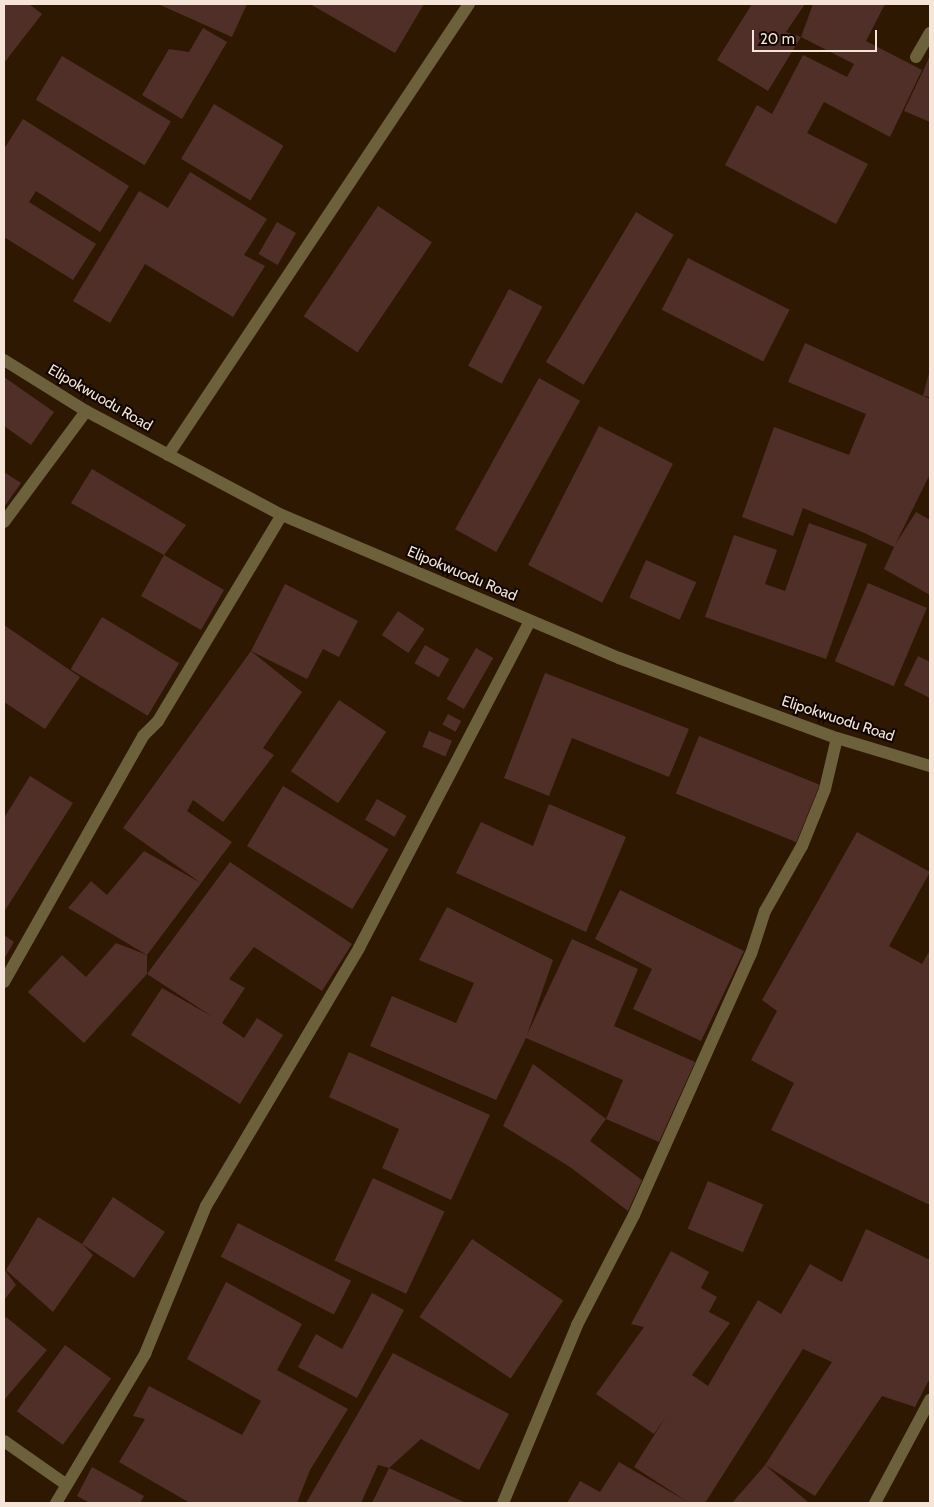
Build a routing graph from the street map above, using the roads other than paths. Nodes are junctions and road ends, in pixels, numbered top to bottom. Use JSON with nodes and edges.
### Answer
{"nodes":[{"id":1,"x":469,"y":4,"type":"edge"},
{"id":2,"x":930,"y":33,"type":"edge"},
{"id":3,"x":916,"y":58,"type":"dead end"},
{"id":4,"x":4,"y":360,"type":"edge"},
{"id":5,"x":86,"y":411,"type":"junction"},
{"id":6,"x":168,"y":455,"type":"junction"},
{"id":7,"x":282,"y":515,"type":"junction"},
{"id":8,"x":4,"y":522,"type":"edge"},
{"id":9,"x":530,"y":621,"type":"junction"},
{"id":10,"x":837,"y":738,"type":"junction"},
{"id":11,"x":930,"y":766,"type":"edge"},
{"id":12,"x":4,"y":982,"type":"edge"},
{"id":13,"x":930,"y":1400,"type":"edge"},
{"id":14,"x":4,"y":1441,"type":"edge"},
{"id":15,"x":64,"y":1483,"type":"junction"},
{"id":16,"x":56,"y":1503,"type":"edge"},
{"id":17,"x":503,"y":1503,"type":"edge"},
{"id":18,"x":875,"y":1503,"type":"edge"}],
"edges":[{"from":1,"to":6,"type":"street"},
{"from":2,"to":3,"type":"street"},
{"from":4,"to":5,"type":"street","name":"Elipokwuodu Road"},
{"from":5,"to":6,"type":"street","name":"Elipokwuodu Road"},
{"from":5,"to":8,"type":"street"},
{"from":6,"to":7,"type":"street","name":"Elipokwuodu Road"},
{"from":7,"to":9,"type":"street","name":"Elipokwuodu Road"},
{"from":7,"to":12,"type":"street"},
{"from":9,"to":10,"type":"street","name":"Elipokwuodu Road"},
{"from":9,"to":15,"type":"street"},
{"from":10,"to":11,"type":"street","name":"Elipokwuodu Road"},
{"from":10,"to":17,"type":"street"},
{"from":13,"to":18,"type":"street"},
{"from":14,"to":15,"type":"street"},
{"from":15,"to":16,"type":"street"}]}
